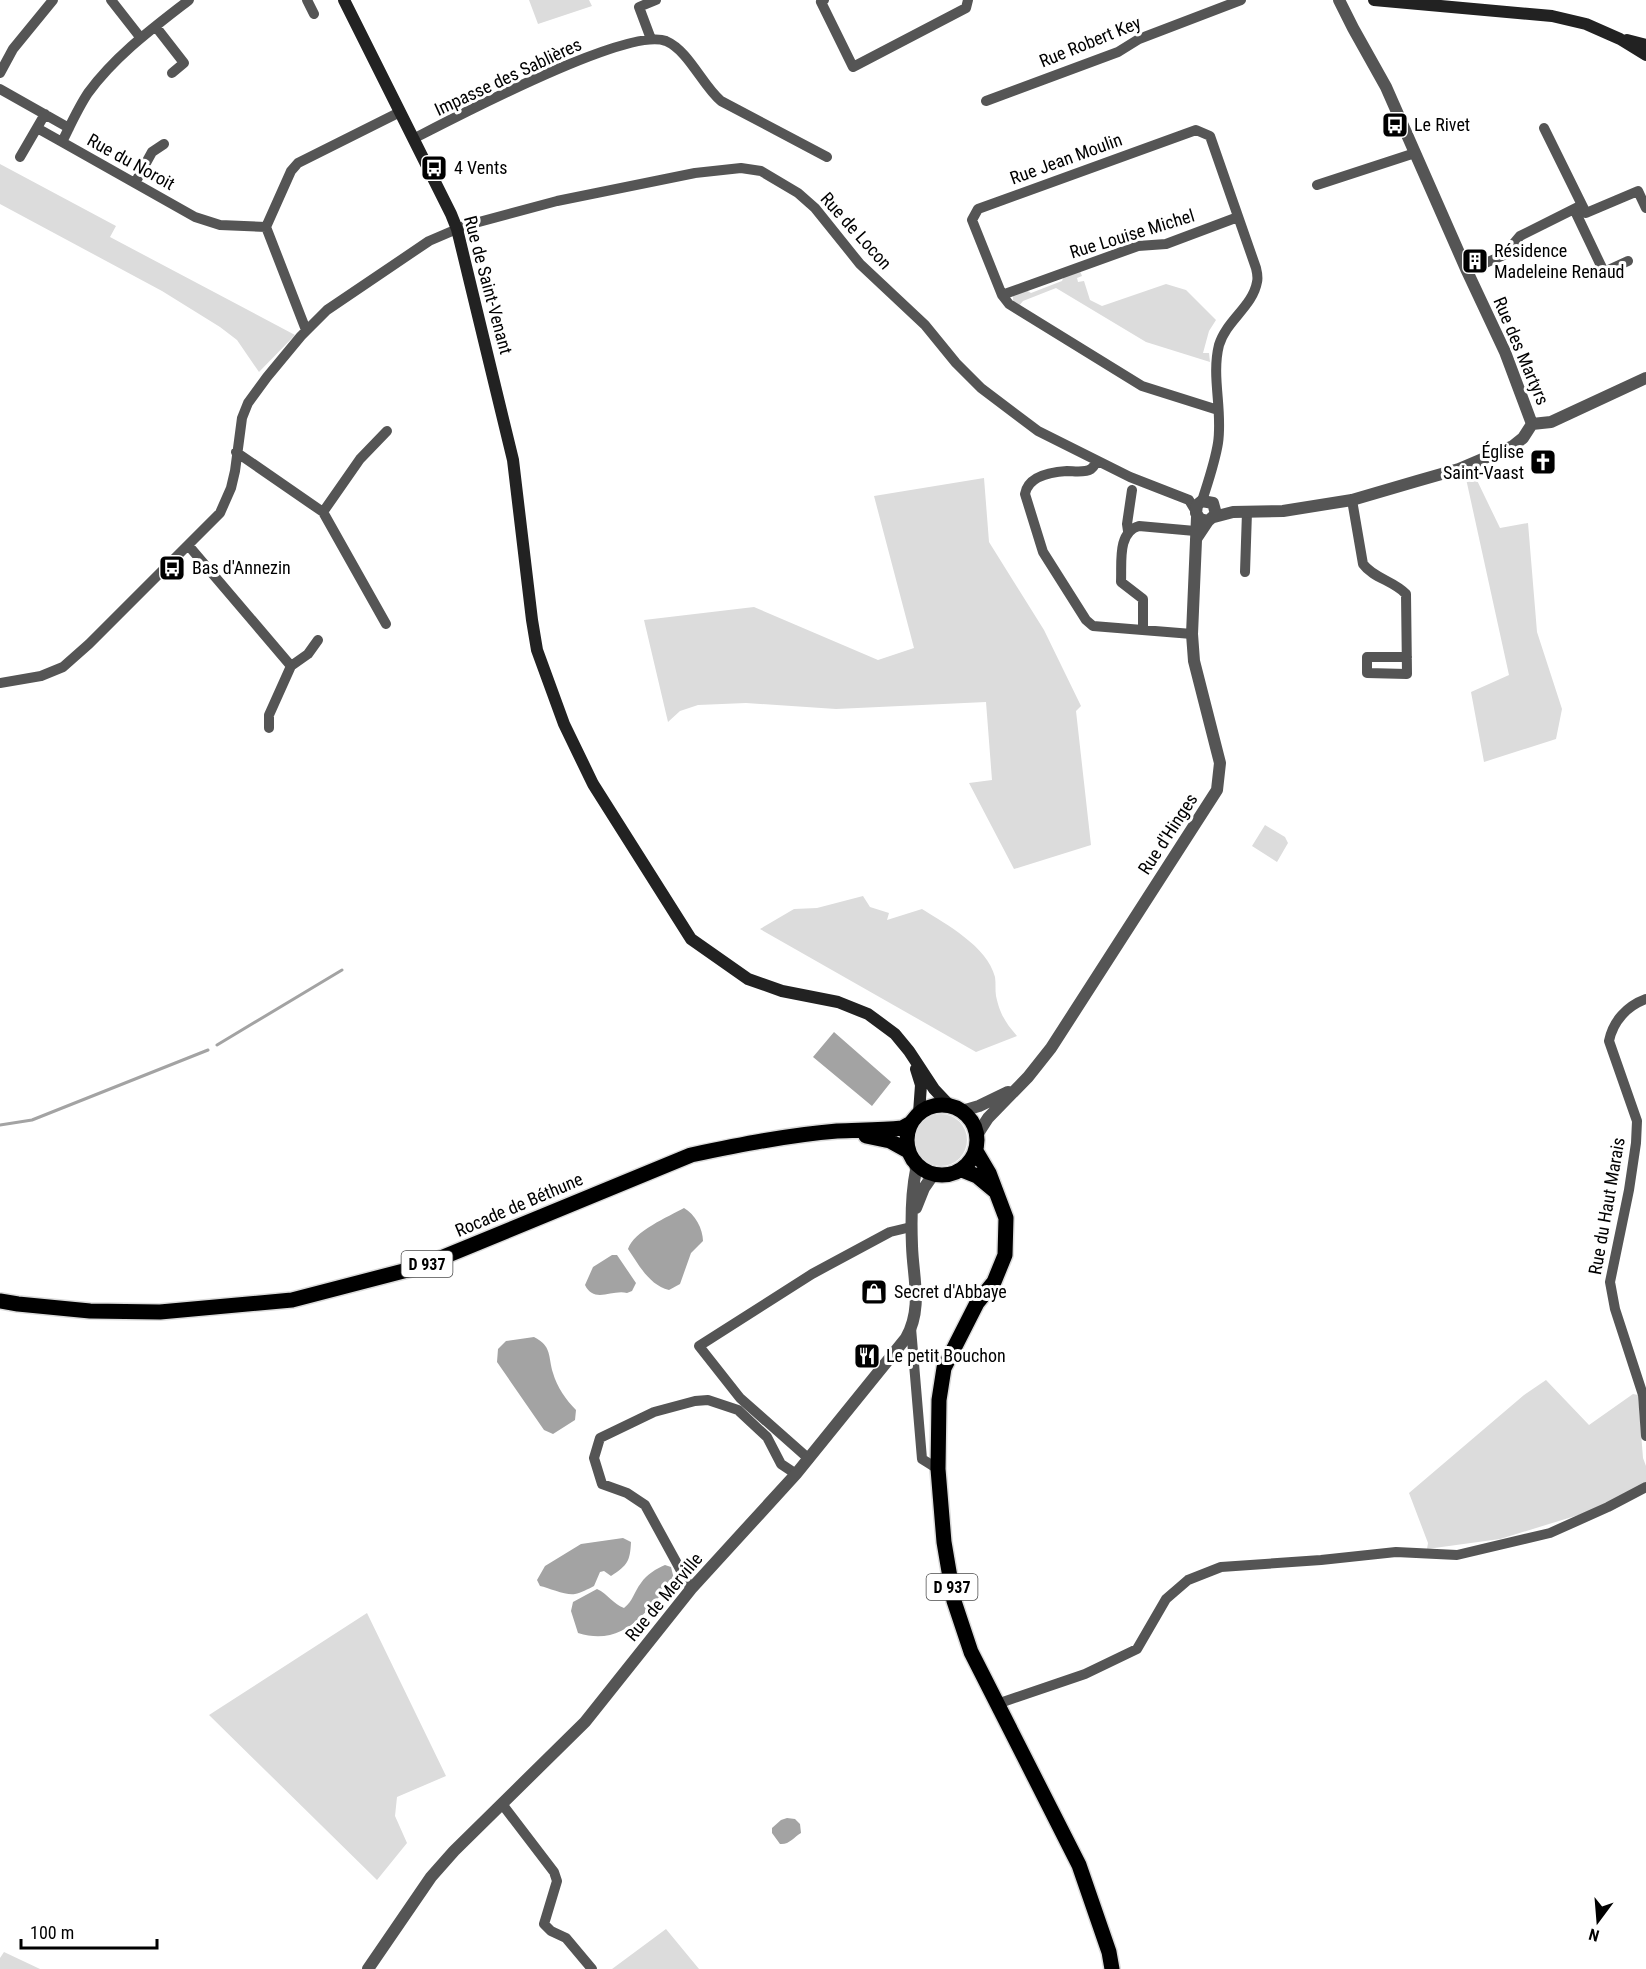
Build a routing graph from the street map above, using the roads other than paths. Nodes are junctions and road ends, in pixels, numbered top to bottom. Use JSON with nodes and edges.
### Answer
{"nodes":[{"id":1,"x":53,"y":0,"type":"edge"},
{"id":2,"x":111,"y":0,"type":"edge"},
{"id":3,"x":189,"y":0,"type":"edge"},
{"id":4,"x":307,"y":0,"type":"edge"},
{"id":5,"x":344,"y":0,"type":"edge"},
{"id":6,"x":656,"y":0,"type":"edge"},
{"id":7,"x":824,"y":0,"type":"edge"},
{"id":8,"x":968,"y":0,"type":"edge"},
{"id":9,"x":1241,"y":0,"type":"edge"},
{"id":10,"x":1340,"y":0,"type":"edge"},
{"id":11,"x":1374,"y":0,"type":"edge"},
{"id":12,"x":314,"y":14,"type":"dead end"},
{"id":13,"x":156,"y":27,"type":"junction"},
{"id":14,"x":140,"y":37,"type":"junction"},
{"id":15,"x":651,"y":39,"type":"junction"},
{"id":16,"x":1620,"y":39,"type":"junction"},
{"id":17,"x":1646,"y":45,"type":"edge"},
{"id":18,"x":1646,"y":55,"type":"edge"},
{"id":19,"x":0,"y":73,"type":"edge"},
{"id":20,"x":172,"y":73,"type":"dead end"},
{"id":21,"x":0,"y":89,"type":"edge"},
{"id":22,"x":986,"y":101,"type":"dead end"},
{"id":23,"x":400,"y":111,"type":"junction"},
{"id":24,"x":45,"y":114,"type":"junction"},
{"id":25,"x":37,"y":128,"type":"junction"},
{"id":26,"x":69,"y":128,"type":"junction"},
{"id":27,"x":1544,"y":128,"type":"dead end"},
{"id":28,"x":413,"y":139,"type":"junction"},
{"id":29,"x":62,"y":142,"type":"junction"},
{"id":30,"x":164,"y":144,"type":"dead end"},
{"id":31,"x":1415,"y":153,"type":"junction"},
{"id":32,"x":20,"y":157,"type":"dead end"},
{"id":33,"x":827,"y":157,"type":"dead end"},
{"id":34,"x":135,"y":183,"type":"junction"},
{"id":35,"x":1317,"y":185,"type":"dead end"},
{"id":36,"x":1578,"y":207,"type":"junction"},
{"id":37,"x":1646,"y":208,"type":"edge"},
{"id":38,"x":1238,"y":217,"type":"junction"},
{"id":39,"x":266,"y":228,"type":"junction"},
{"id":40,"x":457,"y":229,"type":"junction"},
{"id":41,"x":1628,"y":261,"type":"dead end"},
{"id":42,"x":1467,"y":271,"type":"junction"},
{"id":43,"x":1002,"y":295,"type":"junction"},
{"id":44,"x":303,"y":333,"type":"junction"},
{"id":45,"x":1646,"y":378,"type":"edge"},
{"id":46,"x":1218,"y":410,"type":"junction"},
{"id":47,"x":1532,"y":424,"type":"junction"},
{"id":48,"x":387,"y":431,"type":"dead end"},
{"id":49,"x":236,"y":452,"type":"junction"},
{"id":50,"x":1097,"y":461,"type":"junction"},
{"id":51,"x":1132,"y":489,"type":"dead end"},
{"id":52,"x":1352,"y":501,"type":"junction"},
{"id":53,"x":1205,"y":509,"type":"junction"},
{"id":54,"x":323,"y":512,"type":"junction"},
{"id":55,"x":1247,"y":512,"type":"junction"},
{"id":56,"x":1128,"y":531,"type":"junction"},
{"id":57,"x":1195,"y":536,"type":"junction"},
{"id":58,"x":188,"y":545,"type":"junction"},
{"id":59,"x":1245,"y":572,"type":"dead end"},
{"id":60,"x":386,"y":624,"type":"dead end"},
{"id":61,"x":1143,"y":630,"type":"junction"},
{"id":62,"x":1192,"y":634,"type":"junction"},
{"id":63,"x":318,"y":640,"type":"dead end"},
{"id":64,"x":1407,"y":657,"type":"dead end"},
{"id":65,"x":291,"y":666,"type":"junction"},
{"id":66,"x":0,"y":683,"type":"edge"},
{"id":67,"x":269,"y":728,"type":"dead end"},
{"id":68,"x":1646,"y":999,"type":"edge"},
{"id":69,"x":909,"y":1051,"type":"junction"},
{"id":70,"x":1028,"y":1077,"type":"junction"},
{"id":71,"x":955,"y":1108,"type":"junction"},
{"id":72,"x":915,"y":1118,"type":"junction"},
{"id":73,"x":836,"y":1131,"type":"junction"},
{"id":74,"x":977,"y":1135,"type":"junction"},
{"id":75,"x":976,"y":1151,"type":"junction"},
{"id":76,"x":911,"y":1157,"type":"junction"},
{"id":77,"x":962,"y":1170,"type":"junction"},
{"id":78,"x":933,"y":1175,"type":"junction"},
{"id":79,"x":995,"y":1191,"type":"junction"},
{"id":80,"x":912,"y":1223,"type":"junction"},
{"id":81,"x":0,"y":1301,"type":"edge"},
{"id":82,"x":911,"y":1328,"type":"junction"},
{"id":83,"x":1646,"y":1436,"type":"edge"},
{"id":84,"x":809,"y":1459,"type":"junction"},
{"id":85,"x":938,"y":1469,"type":"junction"},
{"id":86,"x":796,"y":1474,"type":"junction"},
{"id":87,"x":1646,"y":1487,"type":"edge"},
{"id":88,"x":692,"y":1589,"type":"junction"},
{"id":89,"x":997,"y":1704,"type":"junction"},
{"id":90,"x":502,"y":1804,"type":"junction"},
{"id":91,"x":368,"y":1969,"type":"edge"},
{"id":92,"x":592,"y":1969,"type":"edge"},
{"id":93,"x":1112,"y":1969,"type":"edge"}],
"edges":[{"from":1,"to":19,"type":"street"},
{"from":2,"to":14,"type":"street"},
{"from":3,"to":13,"type":"street","name":"Rue du Noroit"},
{"from":4,"to":12,"type":"street"},
{"from":5,"to":23,"type":"main road","name":"Rue de Saint-Venant"},
{"from":6,"to":15,"type":"street"},
{"from":7,"to":8,"type":"street"},
{"from":9,"to":22,"type":"street","name":"Rue Robert Key"},
{"from":10,"to":31,"type":"street","name":"Rue des Martyrs"},
{"from":11,"to":16,"type":"main road"},
{"from":13,"to":14,"type":"street","name":"Rue du Noroit"},
{"from":13,"to":20,"type":"street"},
{"from":14,"to":26,"type":"street","name":"Rue du Noroit"},
{"from":15,"to":28,"type":"street","name":"Impasse des Sablières"},
{"from":15,"to":33,"type":"street"},
{"from":16,"to":17,"type":"main road"},
{"from":16,"to":18,"type":"main road"},
{"from":21,"to":24,"type":"street"},
{"from":23,"to":28,"type":"main road","name":"Rue de Saint-Venant"},
{"from":23,"to":39,"type":"street"},
{"from":24,"to":25,"type":"street"},
{"from":24,"to":26,"type":"street"},
{"from":25,"to":29,"type":"street"},
{"from":25,"to":32,"type":"street"},
{"from":26,"to":29,"type":"street","name":"Rue du Noroit"},
{"from":27,"to":36,"type":"street"},
{"from":28,"to":40,"type":"main road","name":"Rue de Saint-Venant"},
{"from":29,"to":34,"type":"street","name":"Rue du Noroit"},
{"from":30,"to":34,"type":"street"},
{"from":31,"to":35,"type":"street"},
{"from":31,"to":42,"type":"street","name":"Rue des Martyrs"},
{"from":34,"to":39,"type":"street","name":"Rue du Noroit"},
{"from":36,"to":37,"type":"street"},
{"from":36,"to":41,"type":"street"},
{"from":36,"to":42,"type":"street"},
{"from":38,"to":43,"type":"street","name":"Rue Louise Michel"},
{"from":38,"to":43,"type":"street","name":"Rue Jean Moulin"},
{"from":38,"to":46,"type":"street","name":"Rue Jean Moulin"},
{"from":39,"to":44,"type":"street"},
{"from":40,"to":44,"type":"street","name":"Rue de Locon"},
{"from":40,"to":50,"type":"street","name":"Rue de Locon"},
{"from":40,"to":69,"type":"main road","name":"Rue de Saint-Venant"},
{"from":42,"to":47,"type":"street","name":"Rue des Martyrs"},
{"from":43,"to":46,"type":"street","name":"Rue Jean Moulin"},
{"from":44,"to":49,"type":"street","name":"Rue de Locon"},
{"from":45,"to":47,"type":"street"},
{"from":46,"to":53,"type":"street","name":"Rue Jean Moulin"},
{"from":47,"to":52,"type":"street"},
{"from":48,"to":54,"type":"street"},
{"from":49,"to":54,"type":"street"},
{"from":49,"to":58,"type":"street","name":"Rue de Locon"},
{"from":50,"to":53,"type":"street","name":"Rue de Locon"},
{"from":50,"to":61,"type":"street"},
{"from":51,"to":56,"type":"street"},
{"from":52,"to":55,"type":"street"},
{"from":52,"to":64,"type":"street"},
{"from":53,"to":55,"type":"street"},
{"from":53,"to":57,"type":"street"},
{"from":54,"to":60,"type":"street"},
{"from":55,"to":59,"type":"street"},
{"from":56,"to":57,"type":"street"},
{"from":56,"to":61,"type":"street"},
{"from":57,"to":62,"type":"street","name":"Rue d'Hinges"},
{"from":58,"to":65,"type":"street"},
{"from":58,"to":66,"type":"street","name":"Rue de Locon"},
{"from":61,"to":62,"type":"street"},
{"from":62,"to":70,"type":"street","name":"Rue d'Hinges"},
{"from":63,"to":65,"type":"street"},
{"from":65,"to":67,"type":"street"},
{"from":68,"to":83,"type":"street","name":"Rue du Haut Marais"},
{"from":69,"to":71,"type":"main road"},
{"from":69,"to":72,"type":"main road"},
{"from":70,"to":71,"type":"street","name":"Rue d'Hinges"},
{"from":70,"to":74,"type":"street","name":"Rue d'Hinges"},
{"from":71,"to":72,"type":"main road"},
{"from":71,"to":74,"type":"main road"},
{"from":72,"to":73,"type":"main road","name":"Rocade de Béthune","number":"D 937"},
{"from":72,"to":76,"type":"main road"},
{"from":73,"to":76,"type":"main road","name":"Rocade de Béthune","number":"D 937"},
{"from":73,"to":81,"type":"main road","name":"Rocade de Béthune","number":"D 937"},
{"from":74,"to":75,"type":"main road"},
{"from":75,"to":77,"type":"main road"},
{"from":75,"to":79,"type":"main road","number":"D 937"},
{"from":76,"to":78,"type":"main road"},
{"from":76,"to":80,"type":"street","name":"Rue de Merville"},
{"from":77,"to":78,"type":"main road"},
{"from":77,"to":79,"type":"main road"},
{"from":78,"to":80,"type":"street","name":"Rue de Merville"},
{"from":79,"to":85,"type":"main road","number":"D 937"},
{"from":80,"to":82,"type":"street","name":"Rue de Merville"},
{"from":80,"to":84,"type":"street"},
{"from":82,"to":84,"type":"street","name":"Rue de Merville"},
{"from":82,"to":85,"type":"street"},
{"from":84,"to":86,"type":"street","name":"Rue de Merville"},
{"from":85,"to":89,"type":"main road","number":"D 937"},
{"from":86,"to":88,"type":"street","name":"Rue de Merville"},
{"from":86,"to":88,"type":"street"},
{"from":87,"to":89,"type":"street"},
{"from":88,"to":90,"type":"street","name":"Rue de Merville"},
{"from":89,"to":93,"type":"main road","number":"D 937"},
{"from":90,"to":91,"type":"street","name":"Rue de Merville"},
{"from":90,"to":92,"type":"street"}]}
